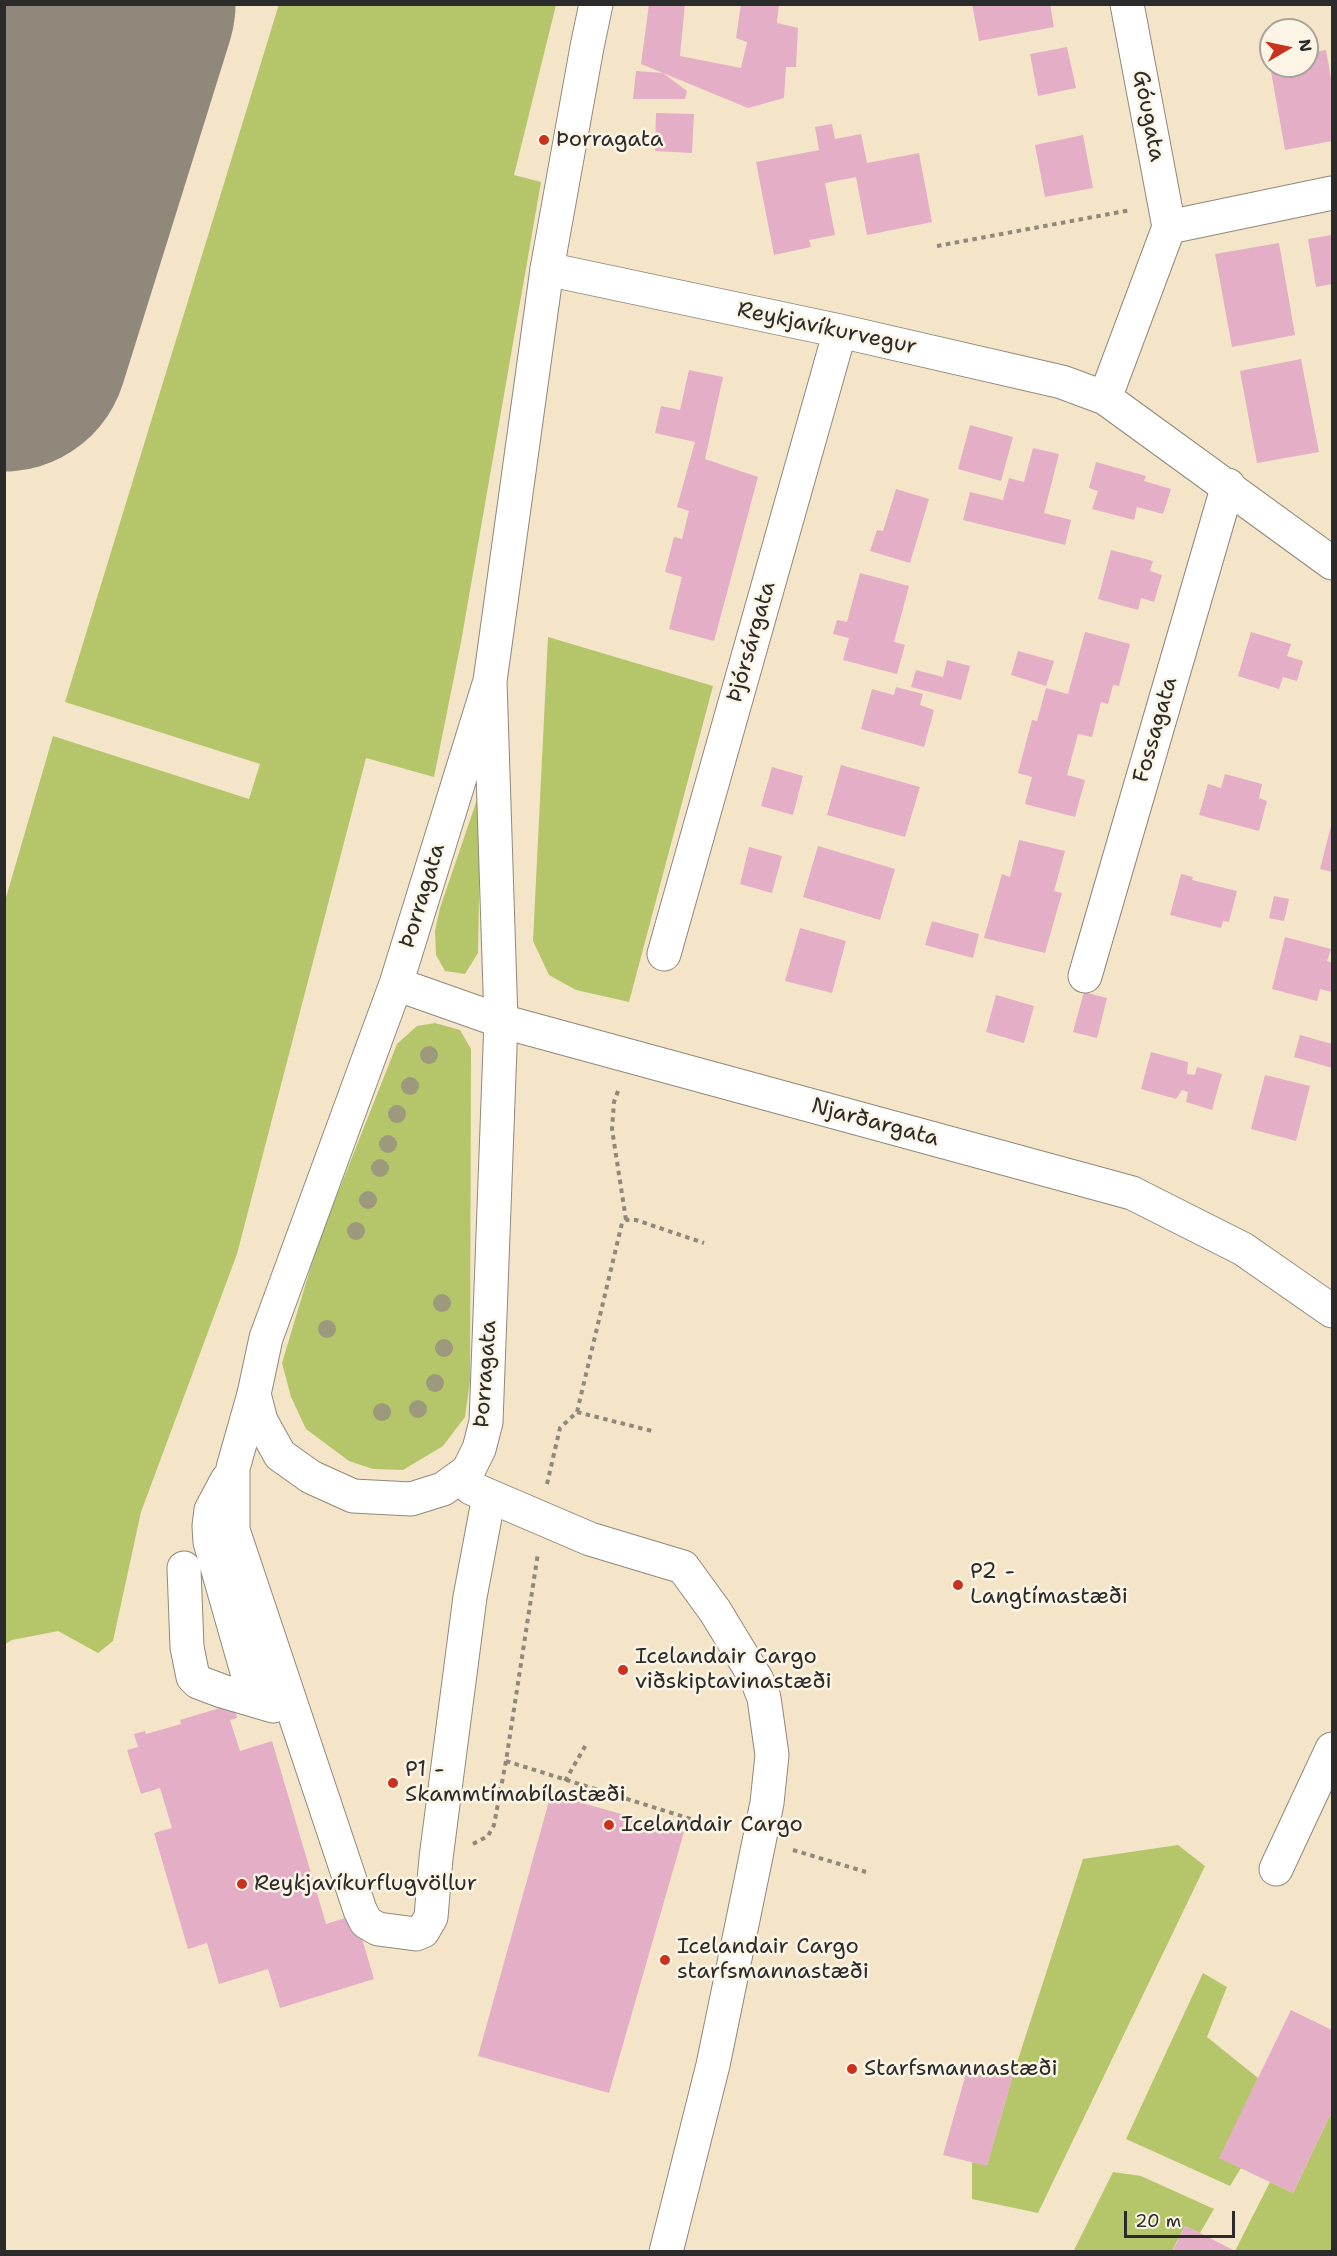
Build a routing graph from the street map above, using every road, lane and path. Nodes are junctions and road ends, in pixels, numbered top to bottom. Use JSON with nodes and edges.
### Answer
{"nodes":[{"id":1,"x":596,"y":4,"type":"edge"},
{"id":2,"x":1127,"y":4,"type":"edge"},
{"id":3,"x":1332,"y":193,"type":"edge"},
{"id":4,"x":1166,"y":216,"type":"junction"},
{"id":5,"x":937,"y":246,"type":"dead end"},
{"id":6,"x":547,"y":269,"type":"junction"},
{"id":7,"x":840,"y":331,"type":"junction"},
{"id":8,"x":1105,"y":398,"type":"junction"},
{"id":9,"x":1227,"y":485,"type":"junction"},
{"id":10,"x":1332,"y":563,"type":"edge"},
{"id":11,"x":490,"y":681,"type":"junction"},
{"id":12,"x":664,"y":954,"type":"dead end"},
{"id":13,"x":1085,"y":976,"type":"dead end"},
{"id":14,"x":396,"y":984,"type":"junction"},
{"id":15,"x":501,"y":1021,"type":"junction"},
{"id":16,"x":620,"y":1086,"type":"dead end"},
{"id":17,"x":626,"y":1220,"type":"junction"},
{"id":18,"x":704,"y":1243,"type":"dead end"},
{"id":19,"x":1332,"y":1311,"type":"edge"},
{"id":20,"x":254,"y":1394,"type":"junction"},
{"id":21,"x":577,"y":1412,"type":"junction"},
{"id":22,"x":652,"y":1431,"type":"dead end"},
{"id":23,"x":233,"y":1468,"type":"junction"},
{"id":24,"x":456,"y":1481,"type":"junction"},
{"id":25,"x":489,"y":1496,"type":"junction"},
{"id":26,"x":543,"y":1519,"type":"junction"},
{"id":27,"x":184,"y":1568,"type":"dead end"},
{"id":28,"x":255,"y":1700,"type":"junction"},
{"id":29,"x":294,"y":1712,"type":"junction"},
{"id":30,"x":587,"y":1743,"type":"dead end"},
{"id":31,"x":1332,"y":1749,"type":"edge"},
{"id":32,"x":506,"y":1761,"type":"junction"},
{"id":33,"x":565,"y":1781,"type":"junction"},
{"id":34,"x":759,"y":1839,"type":"junction"},
{"id":35,"x":436,"y":1858,"type":"junction"},
{"id":36,"x":1276,"y":1869,"type":"dead end"},
{"id":37,"x":866,"y":1872,"type":"dead end"},
{"id":38,"x":666,"y":2252,"type":"edge"}],
"edges":[{"from":1,"to":6,"type":"main road","name":"Þorragata"},
{"from":2,"to":4,"type":"main road","name":"Góugata"},
{"from":3,"to":4,"type":"main road"},
{"from":4,"to":5,"type":"path"},
{"from":4,"to":8,"type":"main road"},
{"from":6,"to":7,"type":"main road","name":"Reykjavíkurvegur"},
{"from":6,"to":11,"type":"main road","name":"Þorragata"},
{"from":7,"to":8,"type":"main road","name":"Reykjavíkurvegur"},
{"from":7,"to":12,"type":"main road","name":"Þjórsárgata"},
{"from":8,"to":9,"type":"main road","name":"Reykjavíkurvegur"},
{"from":9,"to":10,"type":"main road","name":"Reykjavíkurvegur"},
{"from":9,"to":13,"type":"main road","name":"Fossagata"},
{"from":11,"to":14,"type":"main road","name":"Þorragata"},
{"from":11,"to":15,"type":"main road","name":"Þorragata"},
{"from":14,"to":15,"type":"main road","name":"Njarðargata"},
{"from":14,"to":20,"type":"main road","name":"Þorragata"},
{"from":15,"to":19,"type":"main road","name":"Njarðargata"},
{"from":15,"to":24,"type":"main road","name":"Þorragata"},
{"from":16,"to":17,"type":"path"},
{"from":17,"to":18,"type":"path"},
{"from":17,"to":21,"type":"path"},
{"from":20,"to":23,"type":"main road"},
{"from":20,"to":24,"type":"main road","name":"Þorragata"},
{"from":21,"to":22,"type":"path"},
{"from":21,"to":26,"type":"path"},
{"from":23,"to":28,"type":"main road"},
{"from":23,"to":29,"type":"main road"},
{"from":24,"to":25,"type":"main road"},
{"from":25,"to":26,"type":"main road"},
{"from":25,"to":35,"type":"main road"},
{"from":26,"to":32,"type":"path"},
{"from":26,"to":34,"type":"main road"},
{"from":27,"to":28,"type":"main road"},
{"from":28,"to":29,"type":"main road"},
{"from":29,"to":35,"type":"main road"},
{"from":30,"to":33,"type":"path"},
{"from":31,"to":36,"type":"main road"},
{"from":32,"to":33,"type":"path"},
{"from":32,"to":35,"type":"path"},
{"from":33,"to":34,"type":"path"},
{"from":34,"to":37,"type":"path"},
{"from":34,"to":38,"type":"main road"}]}
